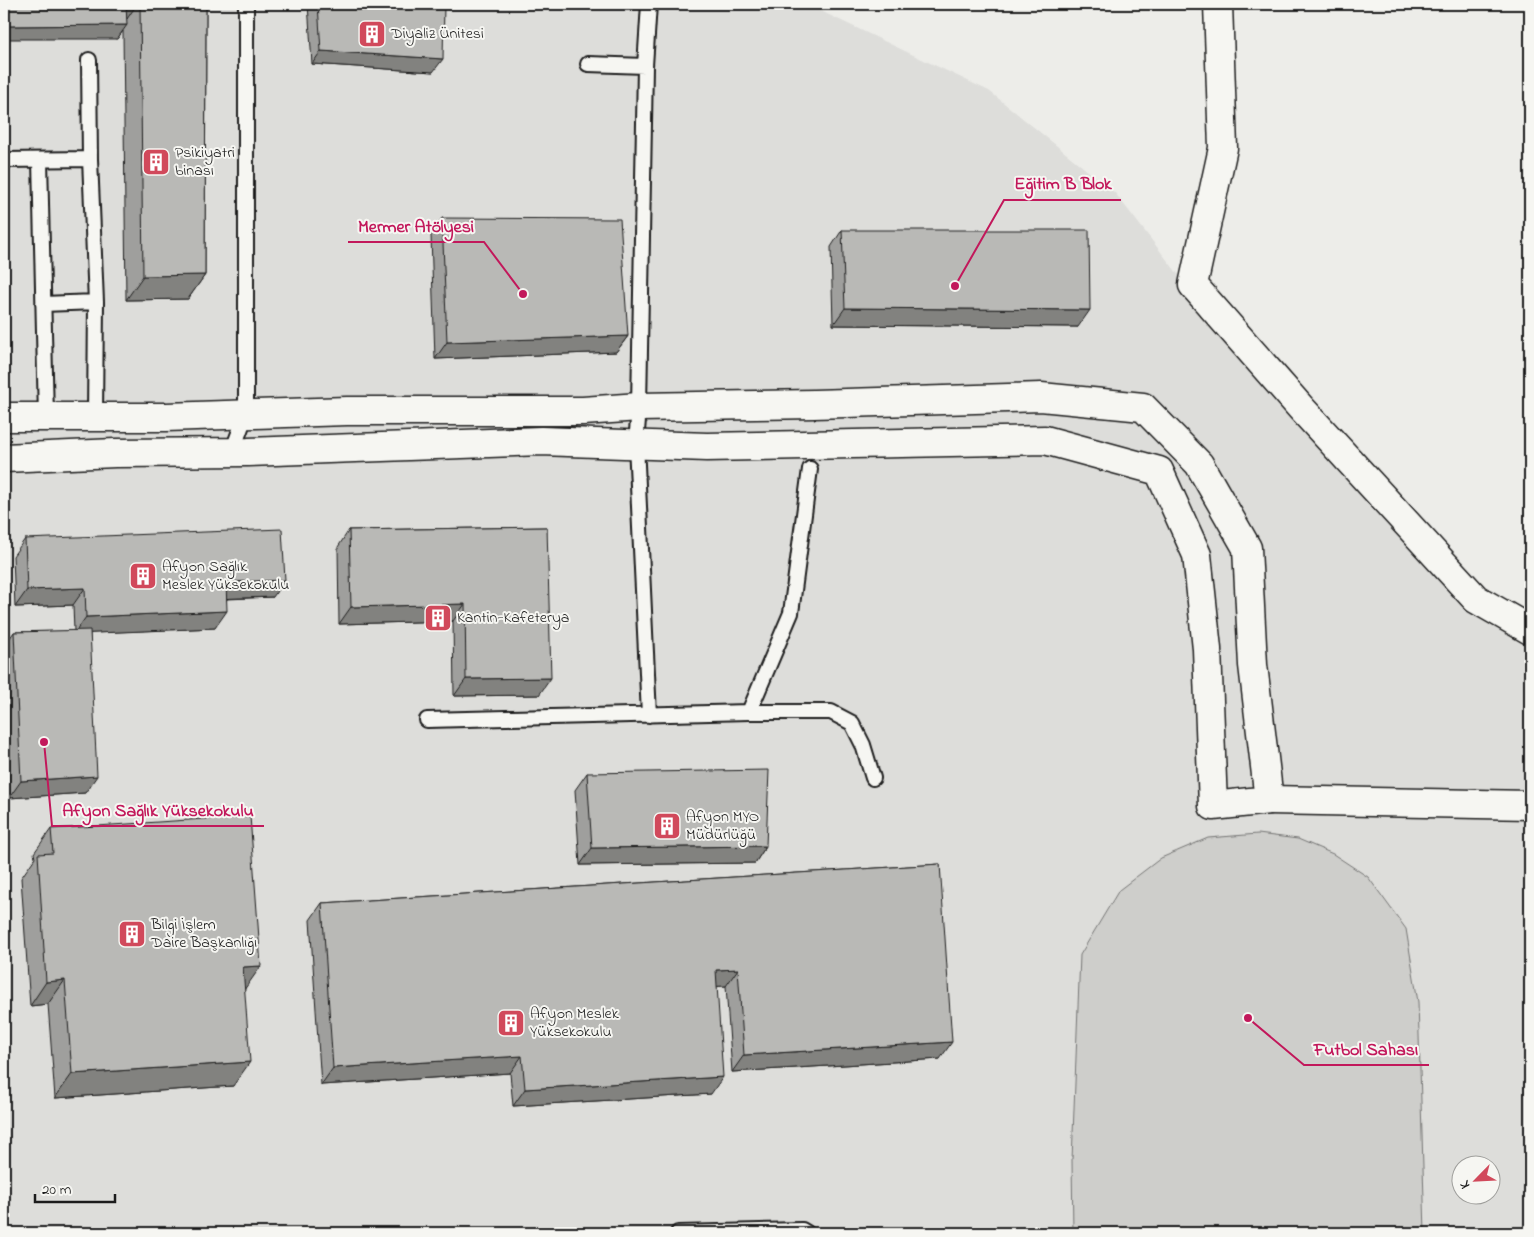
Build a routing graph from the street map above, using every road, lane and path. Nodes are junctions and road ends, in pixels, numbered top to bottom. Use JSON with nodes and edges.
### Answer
{"nodes":[{"id":1,"x":246,"y":4,"type":"edge"},
{"id":2,"x":649,"y":4,"type":"edge"},
{"id":3,"x":1218,"y":4,"type":"edge"},
{"id":4,"x":89,"y":60,"type":"dead end"},
{"id":5,"x":588,"y":64,"type":"dead end"},
{"id":6,"x":645,"y":66,"type":"junction"},
{"id":7,"x":90,"y":159,"type":"junction"},
{"id":8,"x":4,"y":160,"type":"edge"},
{"id":9,"x":40,"y":160,"type":"junction"},
{"id":10,"x":96,"y":302,"type":"junction"},
{"id":11,"x":43,"y":304,"type":"junction"},
{"id":12,"x":639,"y":408,"type":"junction"},
{"id":13,"x":246,"y":414,"type":"junction"},
{"id":14,"x":4,"y":417,"type":"edge"},
{"id":15,"x":46,"y":417,"type":"junction"},
{"id":16,"x":95,"y":417,"type":"junction"},
{"id":17,"x":636,"y":444,"type":"junction"},
{"id":18,"x":232,"y":452,"type":"junction"},
{"id":19,"x":4,"y":458,"type":"edge"},
{"id":20,"x":810,"y":469,"type":"dead end"},
{"id":21,"x":1530,"y":630,"type":"edge"},
{"id":22,"x":749,"y":712,"type":"junction"},
{"id":23,"x":649,"y":715,"type":"junction"},
{"id":24,"x":427,"y":720,"type":"dead end"},
{"id":25,"x":873,"y":778,"type":"dead end"},
{"id":26,"x":1269,"y":800,"type":"junction"},
{"id":27,"x":1530,"y":805,"type":"edge"},
{"id":28,"x":702,"y":1232,"type":"edge"},
{"id":29,"x":678,"y":1233,"type":"edge"},
{"id":30,"x":807,"y":1233,"type":"edge"}],
"edges":[{"from":1,"to":13,"type":"lane"},
{"from":2,"to":6,"type":"lane"},
{"from":3,"to":21,"type":"street"},
{"from":4,"to":7,"type":"lane"},
{"from":5,"to":6,"type":"lane"},
{"from":6,"to":12,"type":"lane"},
{"from":7,"to":9,"type":"lane"},
{"from":7,"to":10,"type":"lane"},
{"from":8,"to":9,"type":"lane"},
{"from":9,"to":11,"type":"lane"},
{"from":10,"to":11,"type":"lane"},
{"from":10,"to":16,"type":"lane"},
{"from":11,"to":15,"type":"lane"},
{"from":12,"to":13,"type":"street"},
{"from":12,"to":17,"type":"lane"},
{"from":12,"to":26,"type":"street"},
{"from":13,"to":16,"type":"street"},
{"from":13,"to":18,"type":"lane"},
{"from":14,"to":15,"type":"street"},
{"from":15,"to":16,"type":"street"},
{"from":17,"to":18,"type":"street"},
{"from":17,"to":23,"type":"lane"},
{"from":17,"to":26,"type":"street"},
{"from":18,"to":19,"type":"street"},
{"from":20,"to":22,"type":"lane"},
{"from":22,"to":23,"type":"lane"},
{"from":22,"to":25,"type":"lane"},
{"from":23,"to":24,"type":"lane"},
{"from":26,"to":27,"type":"street"},
{"from":28,"to":29,"type":"lane"},
{"from":28,"to":30,"type":"lane"}]}
